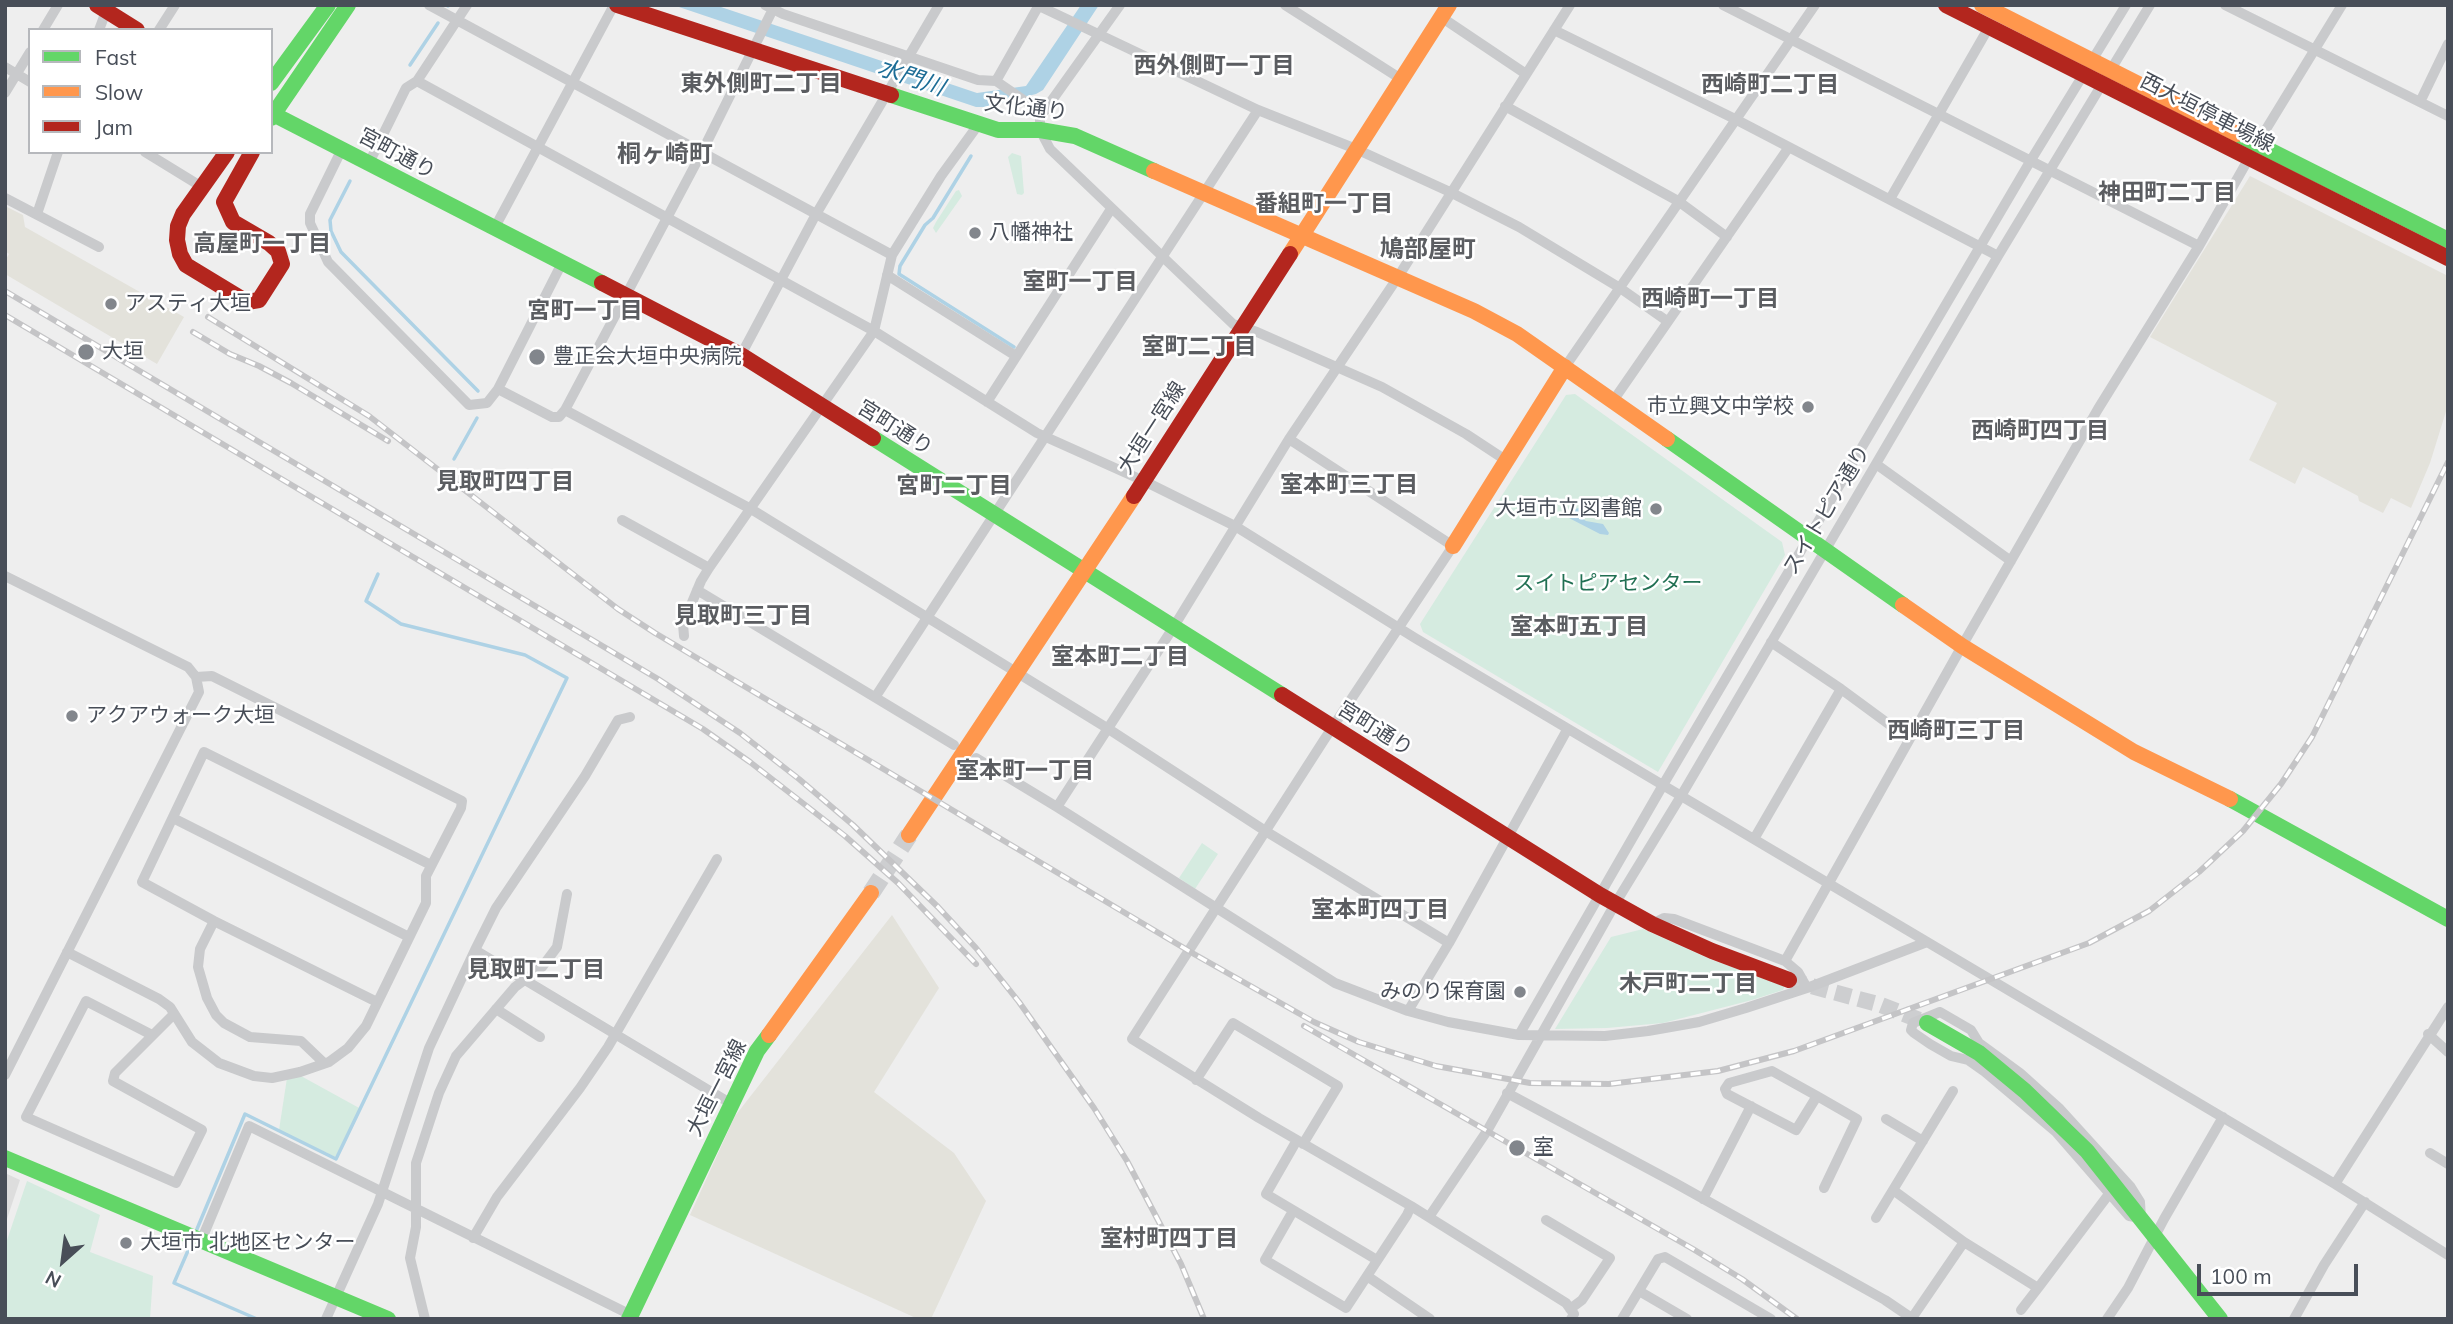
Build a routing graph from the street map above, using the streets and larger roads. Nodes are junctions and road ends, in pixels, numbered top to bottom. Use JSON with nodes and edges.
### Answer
{"nodes":[{"id":1,"x":58,"y":5,"type":"edge"},
{"id":2,"x":175,"y":5,"type":"edge"},
{"id":3,"x":328,"y":5,"type":"edge"},
{"id":4,"x":348,"y":5,"type":"edge"},
{"id":5,"x":429,"y":5,"type":"edge"},
{"id":6,"x":467,"y":5,"type":"edge"},
{"id":7,"x":616,"y":5,"type":"edge"},
{"id":8,"x":939,"y":5,"type":"edge"},
{"id":9,"x":1038,"y":5,"type":"edge"},
{"id":10,"x":1120,"y":5,"type":"edge"},
{"id":11,"x":1285,"y":5,"type":"edge"},
{"id":12,"x":1570,"y":5,"type":"edge"},
{"id":13,"x":1723,"y":5,"type":"edge"},
{"id":14,"x":1815,"y":5,"type":"edge"},
{"id":15,"x":1982,"y":5,"type":"edge"},
{"id":16,"x":2126,"y":5,"type":"edge"},
{"id":17,"x":2150,"y":5,"type":"edge"},
{"id":18,"x":2225,"y":5,"type":"edge"},
{"id":19,"x":2342,"y":5,"type":"edge"},
{"id":20,"x":104,"y":7,"type":"edge"},
{"id":21,"x":1958,"y":8,"type":"edge"},
{"id":22,"x":770,"y":10,"type":"edge"},
{"id":23,"x":1445,"y":11,"type":"edge"},
{"id":24,"x":457,"y":21,"type":"junction"},
{"id":25,"x":1989,"y":27,"type":"junction"},
{"id":26,"x":44,"y":28,"type":"edge"},
{"id":27,"x":99,"y":28,"type":"edge"},
{"id":28,"x":134,"y":28,"type":"edge"},
{"id":29,"x":160,"y":28,"type":"edge"},
{"id":30,"x":1554,"y":30,"type":"junction"},
{"id":31,"x":1100,"y":36,"type":"junction"},
{"id":32,"x":1791,"y":39,"type":"junction"},
{"id":33,"x":2448,"y":44,"type":"edge"},
{"id":34,"x":756,"y":45,"type":"junction"},
{"id":35,"x":2313,"y":51,"type":"junction"},
{"id":36,"x":28,"y":55,"type":"edge"},
{"id":37,"x":905,"y":60,"type":"junction"},
{"id":38,"x":5,"y":67,"type":"edge"},
{"id":39,"x":2087,"y":68,"type":"junction"},
{"id":40,"x":17,"y":74,"type":"junction"},
{"id":41,"x":1526,"y":74,"type":"junction"},
{"id":42,"x":2107,"y":77,"type":"junction"},
{"id":43,"x":1401,"y":79,"type":"junction"},
{"id":44,"x":273,"y":80,"type":"edge"},
{"id":45,"x":28,"y":81,"type":"edge"},
{"id":46,"x":417,"y":81,"type":"junction"},
{"id":47,"x":571,"y":84,"type":"junction"},
{"id":48,"x":999,"y":84,"type":"junction"},
{"id":49,"x":889,"y":89,"type":"junction"},
{"id":50,"x":5,"y":93,"type":"edge"},
{"id":51,"x":2420,"y":102,"type":"junction"},
{"id":52,"x":1505,"y":106,"type":"junction"},
{"id":53,"x":1258,"y":110,"type":"junction"},
{"id":54,"x":273,"y":114,"type":"edge"},
{"id":55,"x":1941,"y":114,"type":"junction"},
{"id":56,"x":273,"y":115,"type":"edge"},
{"id":57,"x":2448,"y":116,"type":"edge"},
{"id":58,"x":1735,"y":119,"type":"junction"},
{"id":59,"x":1040,"y":124,"type":"junction"},
{"id":60,"x":978,"y":125,"type":"junction"},
{"id":61,"x":538,"y":147,"type":"junction"},
{"id":62,"x":1789,"y":147,"type":"junction"},
{"id":63,"x":342,"y":149,"type":"junction"},
{"id":64,"x":1356,"y":149,"type":"junction"},
{"id":65,"x":2254,"y":151,"type":"junction"},
{"id":66,"x":702,"y":152,"type":"junction"},
{"id":67,"x":57,"y":154,"type":"edge"},
{"id":68,"x":148,"y":154,"type":"edge"},
{"id":69,"x":226,"y":154,"type":"edge"},
{"id":70,"x":251,"y":154,"type":"edge"},
{"id":71,"x":2031,"y":160,"type":"junction"},
{"id":72,"x":369,"y":163,"type":"junction"},
{"id":73,"x":2050,"y":170,"type":"junction"},
{"id":74,"x":202,"y":187,"type":"junction"},
{"id":75,"x":1450,"y":192,"type":"junction"},
{"id":76,"x":1203,"y":193,"type":"junction"},
{"id":77,"x":5,"y":198,"type":"edge"},
{"id":78,"x":1890,"y":199,"type":"junction"},
{"id":79,"x":1678,"y":201,"type":"junction"},
{"id":80,"x":1111,"y":209,"type":"junction"},
{"id":81,"x":37,"y":214,"type":"junction"},
{"id":82,"x":815,"y":216,"type":"junction"},
{"id":83,"x":667,"y":217,"type":"junction"},
{"id":84,"x":494,"y":229,"type":"junction"},
{"id":85,"x":1302,"y":236,"type":"junction"},
{"id":86,"x":1727,"y":237,"type":"junction"},
{"id":87,"x":2448,"y":240,"type":"edge"},
{"id":88,"x":2199,"y":246,"type":"junction"},
{"id":89,"x":99,"y":247,"type":"dead end"},
{"id":90,"x":1981,"y":248,"type":"junction"},
{"id":91,"x":892,"y":255,"type":"junction"},
{"id":92,"x":1998,"y":256,"type":"junction"},
{"id":93,"x":1162,"y":257,"type":"junction"},
{"id":94,"x":2448,"y":258,"type":"edge"},
{"id":95,"x":562,"y":263,"type":"junction"},
{"id":96,"x":887,"y":275,"type":"junction"},
{"id":97,"x":1398,"y":277,"type":"junction"},
{"id":98,"x":782,"y":282,"type":"junction"},
{"id":99,"x":1620,"y":288,"type":"junction"},
{"id":100,"x":626,"y":296,"type":"junction"},
{"id":101,"x":1667,"y":321,"type":"junction"},
{"id":102,"x":1242,"y":327,"type":"junction"},
{"id":103,"x":874,"y":331,"type":"junction"},
{"id":104,"x":741,"y":355,"type":"junction"},
{"id":105,"x":1016,"y":356,"type":"junction"},
{"id":106,"x":1565,"y":367,"type":"junction"},
{"id":107,"x":1338,"y":368,"type":"junction"},
{"id":108,"x":498,"y":389,"type":"junction"},
{"id":109,"x":1612,"y":401,"type":"junction"},
{"id":110,"x":987,"y":402,"type":"junction"},
{"id":111,"x":822,"y":406,"type":"junction"},
{"id":112,"x":565,"y":410,"type":"junction"},
{"id":113,"x":1045,"y":437,"type":"junction"},
{"id":114,"x":1289,"y":439,"type":"junction"},
{"id":115,"x":1507,"y":461,"type":"junction"},
{"id":116,"x":1876,"y":464,"type":"junction"},
{"id":117,"x":1144,"y":481,"type":"junction"},
{"id":118,"x":751,"y":509,"type":"junction"},
{"id":119,"x":994,"y":515,"type":"junction"},
{"id":120,"x":622,"y":520,"type":"dead end"},
{"id":121,"x":1235,"y":526,"type":"junction"},
{"id":122,"x":1808,"y":540,"type":"junction"},
{"id":123,"x":1453,"y":545,"type":"junction"},
{"id":124,"x":1824,"y":550,"type":"junction"},
{"id":125,"x":2011,"y":561,"type":"junction"},
{"id":126,"x":709,"y":568,"type":"junction"},
{"id":127,"x":1084,"y":571,"type":"junction"},
{"id":128,"x":5,"y":576,"type":"edge"},
{"id":129,"x":697,"y":590,"type":"junction"},
{"id":130,"x":928,"y":618,"type":"junction"},
{"id":131,"x":1173,"y":628,"type":"junction"},
{"id":132,"x":1397,"y":628,"type":"junction"},
{"id":133,"x":684,"y":636,"type":"dead end"},
{"id":134,"x":1771,"y":642,"type":"junction"},
{"id":135,"x":1962,"y":646,"type":"junction"},
{"id":136,"x":1018,"y":674,"type":"junction"},
{"id":137,"x":196,"y":677,"type":"junction"},
{"id":138,"x":1841,"y":689,"type":"junction"},
{"id":139,"x":876,"y":696,"type":"junction"},
{"id":140,"x":630,"y":717,"type":"dead end"},
{"id":141,"x":1333,"y":727,"type":"junction"},
{"id":142,"x":1107,"y":728,"type":"junction"},
{"id":143,"x":1567,"y":730,"type":"junction"},
{"id":144,"x":1909,"y":739,"type":"junction"},
{"id":145,"x":954,"y":745,"type":"dead end"},
{"id":146,"x":976,"y":758,"type":"dead end"},
{"id":147,"x":1663,"y":785,"type":"junction"},
{"id":148,"x":1681,"y":796,"type":"junction"},
{"id":149,"x":1057,"y":807,"type":"junction"},
{"id":150,"x":173,"y":818,"type":"junction"},
{"id":151,"x":1267,"y":832,"type":"junction"},
{"id":152,"x":909,"y":835,"type":"tunnel mouth"},
{"id":153,"x":1508,"y":837,"type":"junction"},
{"id":154,"x":1754,"y":839,"type":"junction"},
{"id":155,"x":717,"y":859,"type":"dead end"},
{"id":156,"x":431,"y":865,"type":"junction"},
{"id":157,"x":1828,"y":884,"type":"junction"},
{"id":158,"x":871,"y":893,"type":"tunnel mouth"},
{"id":159,"x":566,"y":894,"type":"dead end"},
{"id":160,"x":1600,"y":895,"type":"junction"},
{"id":161,"x":1615,"y":904,"type":"junction"},
{"id":162,"x":1216,"y":909,"type":"junction"},
{"id":163,"x":2448,"y":919,"type":"edge"},
{"id":164,"x":214,"y":921,"type":"junction"},
{"id":165,"x":1651,"y":925,"type":"junction"},
{"id":166,"x":409,"y":937,"type":"junction"},
{"id":167,"x":1927,"y":942,"type":"junction"},
{"id":168,"x":1449,"y":943,"type":"junction"},
{"id":169,"x":475,"y":950,"type":"junction"},
{"id":170,"x":67,"y":952,"type":"junction"},
{"id":171,"x":1785,"y":961,"type":"junction"},
{"id":172,"x":1789,"y":980,"type":"tunnel mouth"},
{"id":173,"x":526,"y":981,"type":"junction"},
{"id":174,"x":1807,"y":988,"type":"junction"},
{"id":175,"x":377,"y":1002,"type":"junction"},
{"id":176,"x":2448,"y":1007,"type":"edge"},
{"id":177,"x":496,"y":1009,"type":"junction"},
{"id":178,"x":1408,"y":1011,"type":"junction"},
{"id":179,"x":174,"y":1014,"type":"junction"},
{"id":180,"x":1927,"y":1023,"type":"tunnel mouth"},
{"id":181,"x":614,"y":1034,"type":"junction"},
{"id":182,"x":2428,"y":1034,"type":"junction"},
{"id":183,"x":152,"y":1035,"type":"junction"},
{"id":184,"x":1519,"y":1035,"type":"junction"},
{"id":185,"x":1540,"y":1036,"type":"junction"},
{"id":186,"x":540,"y":1037,"type":"dead end"},
{"id":187,"x":2448,"y":1052,"type":"edge"},
{"id":188,"x":324,"y":1063,"type":"junction"},
{"id":189,"x":5,"y":1074,"type":"edge"},
{"id":190,"x":1196,"y":1080,"type":"junction"},
{"id":191,"x":1953,"y":1091,"type":"dead end"},
{"id":192,"x":1507,"y":1093,"type":"junction"},
{"id":193,"x":1817,"y":1096,"type":"junction"},
{"id":194,"x":730,"y":1103,"type":"junction"},
{"id":195,"x":1751,"y":1106,"type":"junction"},
{"id":196,"x":2223,"y":1117,"type":"junction"},
{"id":197,"x":1886,"y":1119,"type":"dead end"},
{"id":198,"x":1923,"y":1141,"type":"junction"},
{"id":199,"x":1300,"y":1142,"type":"junction"},
{"id":200,"x":2430,"y":1153,"type":"dead end"},
{"id":201,"x":5,"y":1158,"type":"edge"},
{"id":202,"x":2448,"y":1164,"type":"edge"},
{"id":203,"x":2334,"y":1184,"type":"junction"},
{"id":204,"x":1824,"y":1188,"type":"dead end"},
{"id":205,"x":1893,"y":1189,"type":"junction"},
{"id":206,"x":380,"y":1192,"type":"junction"},
{"id":207,"x":2109,"y":1194,"type":"junction"},
{"id":208,"x":1703,"y":1199,"type":"junction"},
{"id":209,"x":2365,"y":1202,"type":"junction"},
{"id":210,"x":1411,"y":1206,"type":"junction"},
{"id":211,"x":417,"y":1209,"type":"junction"},
{"id":212,"x":1293,"y":1211,"type":"junction"},
{"id":213,"x":1429,"y":1217,"type":"junction"},
{"id":214,"x":2141,"y":1217,"type":"junction"},
{"id":215,"x":1876,"y":1218,"type":"dead end"},
{"id":216,"x":1546,"y":1220,"type":"dead end"},
{"id":217,"x":2156,"y":1236,"type":"junction"},
{"id":218,"x":473,"y":1238,"type":"junction"},
{"id":219,"x":201,"y":1241,"type":"junction"},
{"id":220,"x":1964,"y":1242,"type":"junction"},
{"id":221,"x":2448,"y":1255,"type":"edge"},
{"id":222,"x":1377,"y":1261,"type":"junction"},
{"id":223,"x":1367,"y":1276,"type":"junction"},
{"id":224,"x":2038,"y":1289,"type":"junction"},
{"id":225,"x":1639,"y":1291,"type":"junction"},
{"id":226,"x":335,"y":1297,"type":"junction"},
{"id":227,"x":1346,"y":1308,"type":"junction"},
{"id":228,"x":2021,"y":1310,"type":"dead end"},
{"id":229,"x":1668,"y":1314,"type":"edge"},
{"id":230,"x":1574,"y":1315,"type":"edge"},
{"id":231,"x":630,"y":1317,"type":"edge"},
{"id":232,"x":1912,"y":1318,"type":"edge"},
{"id":233,"x":326,"y":1319,"type":"edge"},
{"id":234,"x":387,"y":1319,"type":"edge"},
{"id":235,"x":425,"y":1319,"type":"edge"},
{"id":236,"x":1340,"y":1319,"type":"edge"},
{"id":237,"x":1430,"y":1319,"type":"edge"},
{"id":238,"x":1622,"y":1319,"type":"edge"},
{"id":239,"x":1687,"y":1319,"type":"edge"},
{"id":240,"x":1771,"y":1319,"type":"edge"},
{"id":241,"x":2107,"y":1319,"type":"edge"},
{"id":242,"x":2220,"y":1319,"type":"edge"},
{"id":243,"x":2294,"y":1319,"type":"edge"}],
"edges":[{"from":1,"to":26,"type":"street"},
{"from":2,"to":29,"type":"street"},
{"from":3,"to":44,"type":"street"},
{"from":4,"to":54,"type":"street"},
{"from":5,"to":24,"type":"street"},
{"from":6,"to":24,"type":"street"},
{"from":7,"to":34,"type":"street","name":"文化通り"},
{"from":7,"to":47,"type":"street"},
{"from":8,"to":37,"type":"street"},
{"from":9,"to":31,"type":"street"},
{"from":9,"to":48,"type":"street"},
{"from":10,"to":31,"type":"street"},
{"from":11,"to":43,"type":"street"},
{"from":12,"to":30,"type":"street"},
{"from":13,"to":32,"type":"street"},
{"from":14,"to":32,"type":"street"},
{"from":15,"to":39,"type":"street","name":"西大垣停車場線"},
{"from":16,"to":39,"type":"street"},
{"from":17,"to":42,"type":"street","name":"スイトピア通り"},
{"from":18,"to":35,"type":"street"},
{"from":19,"to":35,"type":"street"},
{"from":20,"to":27,"type":"street"},
{"from":20,"to":28,"type":"street"},
{"from":21,"to":25,"type":"street","name":"西大垣停車場線"},
{"from":22,"to":34,"type":"street"},
{"from":22,"to":37,"type":"street"},
{"from":23,"to":41,"type":"street"},
{"from":23,"to":43,"type":"street","name":"大垣一宮線"},
{"from":24,"to":46,"type":"street"},
{"from":24,"to":47,"type":"street"},
{"from":25,"to":39,"type":"street","name":"西大垣停車場線"},
{"from":25,"to":55,"type":"street"},
{"from":30,"to":41,"type":"street"},
{"from":30,"to":58,"type":"street"},
{"from":31,"to":53,"type":"street"},
{"from":31,"to":59,"type":"street"},
{"from":32,"to":55,"type":"street"},
{"from":32,"to":58,"type":"street"},
{"from":33,"to":51,"type":"street"},
{"from":34,"to":49,"type":"street","name":"文化通り"},
{"from":34,"to":66,"type":"street"},
{"from":35,"to":51,"type":"street"},
{"from":35,"to":65,"type":"street"},
{"from":36,"to":40,"type":"street"},
{"from":37,"to":48,"type":"street"},
{"from":37,"to":49,"type":"street"},
{"from":38,"to":40,"type":"street"},
{"from":39,"to":42,"type":"street","name":"西大垣停車場線"},
{"from":39,"to":71,"type":"street"},
{"from":40,"to":45,"type":"street"},
{"from":40,"to":50,"type":"street"},
{"from":41,"to":52,"type":"street"},
{"from":42,"to":65,"type":"street","name":"西大垣停車場線"},
{"from":42,"to":73,"type":"street","name":"スイトピア通り"},
{"from":43,"to":64,"type":"street","name":"大垣一宮線"},
{"from":46,"to":61,"type":"street"},
{"from":46,"to":72,"type":"street"},
{"from":47,"to":61,"type":"street"},
{"from":47,"to":66,"type":"street"},
{"from":48,"to":59,"type":"street"},
{"from":49,"to":60,"type":"street","name":"文化通り"},
{"from":49,"to":82,"type":"street"},
{"from":51,"to":57,"type":"street"},
{"from":52,"to":75,"type":"street"},
{"from":52,"to":79,"type":"street"},
{"from":53,"to":64,"type":"street"},
{"from":53,"to":76,"type":"street"},
{"from":55,"to":71,"type":"street"},
{"from":55,"to":78,"type":"street"},
{"from":56,"to":63,"type":"street","name":"宮町通り"},
{"from":58,"to":62,"type":"street"},
{"from":58,"to":79,"type":"street"},
{"from":59,"to":60,"type":"street","name":"文化通り"},
{"from":59,"to":76,"type":"street","name":"文化通り"},
{"from":59,"to":80,"type":"street"},
{"from":60,"to":91,"type":"street"},
{"from":61,"to":83,"type":"street"},
{"from":61,"to":84,"type":"street"},
{"from":62,"to":78,"type":"street"},
{"from":62,"to":86,"type":"street"},
{"from":63,"to":72,"type":"street","name":"宮町通り"},
{"from":63,"to":108,"type":"street"},
{"from":64,"to":75,"type":"street"},
{"from":64,"to":85,"type":"street","name":"大垣一宮線"},
{"from":65,"to":87,"type":"street","name":"西大垣停車場線"},
{"from":65,"to":88,"type":"street"},
{"from":65,"to":94,"type":"street","name":"西大垣停車場線"},
{"from":66,"to":82,"type":"street"},
{"from":66,"to":83,"type":"street"},
{"from":67,"to":81,"type":"street"},
{"from":68,"to":74,"type":"street"},
{"from":69,"to":74,"type":"street"},
{"from":70,"to":74,"type":"street"},
{"from":71,"to":73,"type":"street"},
{"from":71,"to":90,"type":"street"},
{"from":72,"to":84,"type":"street","name":"宮町通り"},
{"from":73,"to":88,"type":"street"},
{"from":73,"to":92,"type":"street","name":"スイトピア通り"},
{"from":75,"to":97,"type":"street"},
{"from":75,"to":99,"type":"street"},
{"from":76,"to":85,"type":"street","name":"文化通り"},
{"from":76,"to":93,"type":"street"},
{"from":77,"to":81,"type":"street"},
{"from":78,"to":90,"type":"street"},
{"from":79,"to":86,"type":"street"},
{"from":79,"to":99,"type":"street"},
{"from":80,"to":93,"type":"street"},
{"from":80,"to":105,"type":"street"},
{"from":81,"to":89,"type":"street"},
{"from":82,"to":91,"type":"street"},
{"from":82,"to":98,"type":"street"},
{"from":83,"to":98,"type":"street"},
{"from":83,"to":100,"type":"street"},
{"from":84,"to":95,"type":"street","name":"宮町通り"},
{"from":85,"to":97,"type":"street","name":"文化通り"},
{"from":85,"to":102,"type":"street","name":"大垣一宮線"},
{"from":86,"to":101,"type":"street"},
{"from":88,"to":125,"type":"street"},
{"from":90,"to":92,"type":"street"},
{"from":90,"to":122,"type":"street"},
{"from":91,"to":96,"type":"street"},
{"from":92,"to":116,"type":"street","name":"スイトピア通り"},
{"from":93,"to":102,"type":"street"},
{"from":93,"to":113,"type":"street"},
{"from":95,"to":100,"type":"street","name":"宮町通り"},
{"from":95,"to":108,"type":"street"},
{"from":96,"to":103,"type":"street"},
{"from":96,"to":105,"type":"street"},
{"from":97,"to":106,"type":"street","name":"文化通り"},
{"from":97,"to":107,"type":"street"},
{"from":98,"to":103,"type":"street"},
{"from":98,"to":104,"type":"street"},
{"from":99,"to":101,"type":"street"},
{"from":99,"to":106,"type":"street"},
{"from":100,"to":104,"type":"street","name":"宮町通り"},
{"from":100,"to":112,"type":"street"},
{"from":101,"to":109,"type":"street"},
{"from":102,"to":107,"type":"street"},
{"from":102,"to":117,"type":"street","name":"大垣一宮線"},
{"from":103,"to":110,"type":"street"},
{"from":103,"to":111,"type":"street"},
{"from":104,"to":111,"type":"street","name":"宮町通り"},
{"from":105,"to":110,"type":"street"},
{"from":106,"to":109,"type":"street","name":"文化通り"},
{"from":106,"to":115,"type":"street"},
{"from":107,"to":114,"type":"street"},
{"from":107,"to":115,"type":"street"},
{"from":108,"to":112,"type":"street"},
{"from":109,"to":122,"type":"street","name":"文化通り"},
{"from":110,"to":113,"type":"street"},
{"from":111,"to":118,"type":"street"},
{"from":111,"to":119,"type":"street","name":"宮町通り"},
{"from":112,"to":118,"type":"street"},
{"from":113,"to":117,"type":"street"},
{"from":113,"to":119,"type":"street"},
{"from":114,"to":121,"type":"street"},
{"from":114,"to":123,"type":"street"},
{"from":115,"to":123,"type":"street"},
{"from":116,"to":124,"type":"street","name":"スイトピア通り"},
{"from":116,"to":125,"type":"street"},
{"from":117,"to":121,"type":"street"},
{"from":117,"to":127,"type":"street","name":"大垣一宮線"},
{"from":118,"to":126,"type":"street"},
{"from":118,"to":130,"type":"street"},
{"from":119,"to":127,"type":"street","name":"宮町通り"},
{"from":119,"to":130,"type":"street"},
{"from":120,"to":126,"type":"street"},
{"from":121,"to":131,"type":"street"},
{"from":121,"to":132,"type":"street"},
{"from":122,"to":124,"type":"street","name":"文化通り"},
{"from":122,"to":147,"type":"street"},
{"from":123,"to":132,"type":"street"},
{"from":124,"to":134,"type":"street","name":"スイトピア通り"},
{"from":124,"to":135,"type":"street","name":"文化通り"},
{"from":125,"to":135,"type":"street"},
{"from":126,"to":129,"type":"street"},
{"from":127,"to":131,"type":"street","name":"宮町通り"},
{"from":127,"to":136,"type":"street","name":"大垣一宮線"},
{"from":128,"to":137,"type":"street"},
{"from":129,"to":133,"type":"street"},
{"from":129,"to":139,"type":"street"},
{"from":130,"to":136,"type":"street"},
{"from":130,"to":139,"type":"street"},
{"from":131,"to":141,"type":"street","name":"宮町通り"},
{"from":131,"to":142,"type":"street"},
{"from":132,"to":141,"type":"street"},
{"from":132,"to":143,"type":"street"},
{"from":134,"to":138,"type":"street"},
{"from":134,"to":148,"type":"street","name":"スイトピア通り"},
{"from":135,"to":144,"type":"street"},
{"from":135,"to":163,"type":"street","name":"文化通り"},
{"from":136,"to":142,"type":"street"},
{"from":136,"to":152,"type":"street","name":"大垣一宮線"},
{"from":137,"to":156,"type":"street"},
{"from":137,"to":170,"type":"street"},
{"from":138,"to":144,"type":"street"},
{"from":138,"to":154,"type":"street"},
{"from":139,"to":145,"type":"street"},
{"from":140,"to":169,"type":"street"},
{"from":141,"to":151,"type":"street"},
{"from":141,"to":153,"type":"street","name":"宮町通り"},
{"from":142,"to":149,"type":"street"},
{"from":142,"to":151,"type":"street"},
{"from":143,"to":147,"type":"street"},
{"from":143,"to":153,"type":"street"},
{"from":144,"to":157,"type":"street"},
{"from":146,"to":149,"type":"street"},
{"from":147,"to":148,"type":"street"},
{"from":147,"to":160,"type":"street"},
{"from":148,"to":154,"type":"street"},
{"from":148,"to":161,"type":"street","name":"スイトピア通り"},
{"from":149,"to":162,"type":"street"},
{"from":150,"to":156,"type":"street"},
{"from":150,"to":164,"type":"street"},
{"from":150,"to":166,"type":"street"},
{"from":151,"to":162,"type":"street"},
{"from":151,"to":168,"type":"street"},
{"from":153,"to":160,"type":"street","name":"宮町通り"},
{"from":153,"to":168,"type":"street"},
{"from":154,"to":157,"type":"street"},
{"from":155,"to":181,"type":"street"},
{"from":156,"to":166,"type":"street"},
{"from":157,"to":167,"type":"street"},
{"from":157,"to":171,"type":"street"},
{"from":158,"to":194,"type":"street","name":"大垣一宮線"},
{"from":159,"to":173,"type":"street"},
{"from":160,"to":161,"type":"street","name":"宮町通り"},
{"from":160,"to":184,"type":"street"},
{"from":161,"to":165,"type":"street","name":"宮町通り"},
{"from":161,"to":185,"type":"street","name":"スイトピア通り"},
{"from":162,"to":178,"type":"street"},
{"from":162,"to":190,"type":"street"},
{"from":164,"to":175,"type":"street"},
{"from":164,"to":188,"type":"street"},
{"from":165,"to":171,"type":"street"},
{"from":165,"to":172,"type":"street","name":"宮町通り"},
{"from":166,"to":175,"type":"street"},
{"from":167,"to":174,"type":"street"},
{"from":167,"to":196,"type":"street"},
{"from":168,"to":178,"type":"street"},
{"from":169,"to":173,"type":"street"},
{"from":169,"to":206,"type":"street"},
{"from":170,"to":179,"type":"street"},
{"from":170,"to":189,"type":"street"},
{"from":171,"to":174,"type":"street"},
{"from":173,"to":177,"type":"street"},
{"from":173,"to":181,"type":"street"},
{"from":174,"to":185,"type":"street"},
{"from":175,"to":188,"type":"street"},
{"from":176,"to":182,"type":"street"},
{"from":177,"to":186,"type":"street"},
{"from":177,"to":211,"type":"street"},
{"from":178,"to":184,"type":"street"},
{"from":179,"to":183,"type":"street"},
{"from":179,"to":188,"type":"street"},
{"from":180,"to":214,"type":"street"},
{"from":181,"to":194,"type":"street"},
{"from":181,"to":218,"type":"street"},
{"from":182,"to":187,"type":"street"},
{"from":182,"to":203,"type":"street"},
{"from":183,"to":183,"type":"street"},
{"from":184,"to":185,"type":"street"},
{"from":185,"to":192,"type":"street","name":"スイトピア通り"},
{"from":190,"to":199,"type":"street"},
{"from":190,"to":199,"type":"street"},
{"from":191,"to":198,"type":"street"},
{"from":192,"to":208,"type":"street"},
{"from":192,"to":213,"type":"street","name":"スイトピア通り"},
{"from":193,"to":195,"type":"street"},
{"from":193,"to":195,"type":"street"},
{"from":193,"to":204,"type":"street"},
{"from":194,"to":231,"type":"street","name":"大垣一宮線"},
{"from":195,"to":208,"type":"street"},
{"from":196,"to":203,"type":"street"},
{"from":196,"to":217,"type":"street"},
{"from":197,"to":198,"type":"street"},
{"from":198,"to":205,"type":"street"},
{"from":199,"to":210,"type":"street"},
{"from":199,"to":212,"type":"street"},
{"from":200,"to":202,"type":"street"},
{"from":201,"to":219,"type":"street"},
{"from":203,"to":209,"type":"street"},
{"from":205,"to":215,"type":"street"},
{"from":205,"to":220,"type":"street"},
{"from":206,"to":211,"type":"street"},
{"from":206,"to":219,"type":"street"},
{"from":206,"to":226,"type":"street"},
{"from":207,"to":214,"type":"street"},
{"from":207,"to":214,"type":"street"},
{"from":207,"to":224,"type":"street"},
{"from":208,"to":232,"type":"street"},
{"from":209,"to":221,"type":"street"},
{"from":209,"to":243,"type":"street"},
{"from":210,"to":213,"type":"street"},
{"from":210,"to":222,"type":"street"},
{"from":211,"to":218,"type":"street"},
{"from":211,"to":235,"type":"street"},
{"from":212,"to":222,"type":"street"},
{"from":212,"to":227,"type":"street"},
{"from":213,"to":230,"type":"street"},
{"from":214,"to":217,"type":"street"},
{"from":216,"to":230,"type":"street"},
{"from":217,"to":241,"type":"street"},
{"from":217,"to":242,"type":"street"},
{"from":218,"to":231,"type":"street"},
{"from":219,"to":226,"type":"street"},
{"from":220,"to":224,"type":"street"},
{"from":220,"to":232,"type":"street"},
{"from":222,"to":223,"type":"street"},
{"from":223,"to":227,"type":"street"},
{"from":223,"to":237,"type":"street"},
{"from":224,"to":228,"type":"street"},
{"from":225,"to":229,"type":"street"},
{"from":225,"to":238,"type":"street"},
{"from":225,"to":240,"type":"street"},
{"from":226,"to":233,"type":"street"},
{"from":226,"to":234,"type":"street"},
{"from":227,"to":236,"type":"street"},
{"from":229,"to":239,"type":"street"}]}
